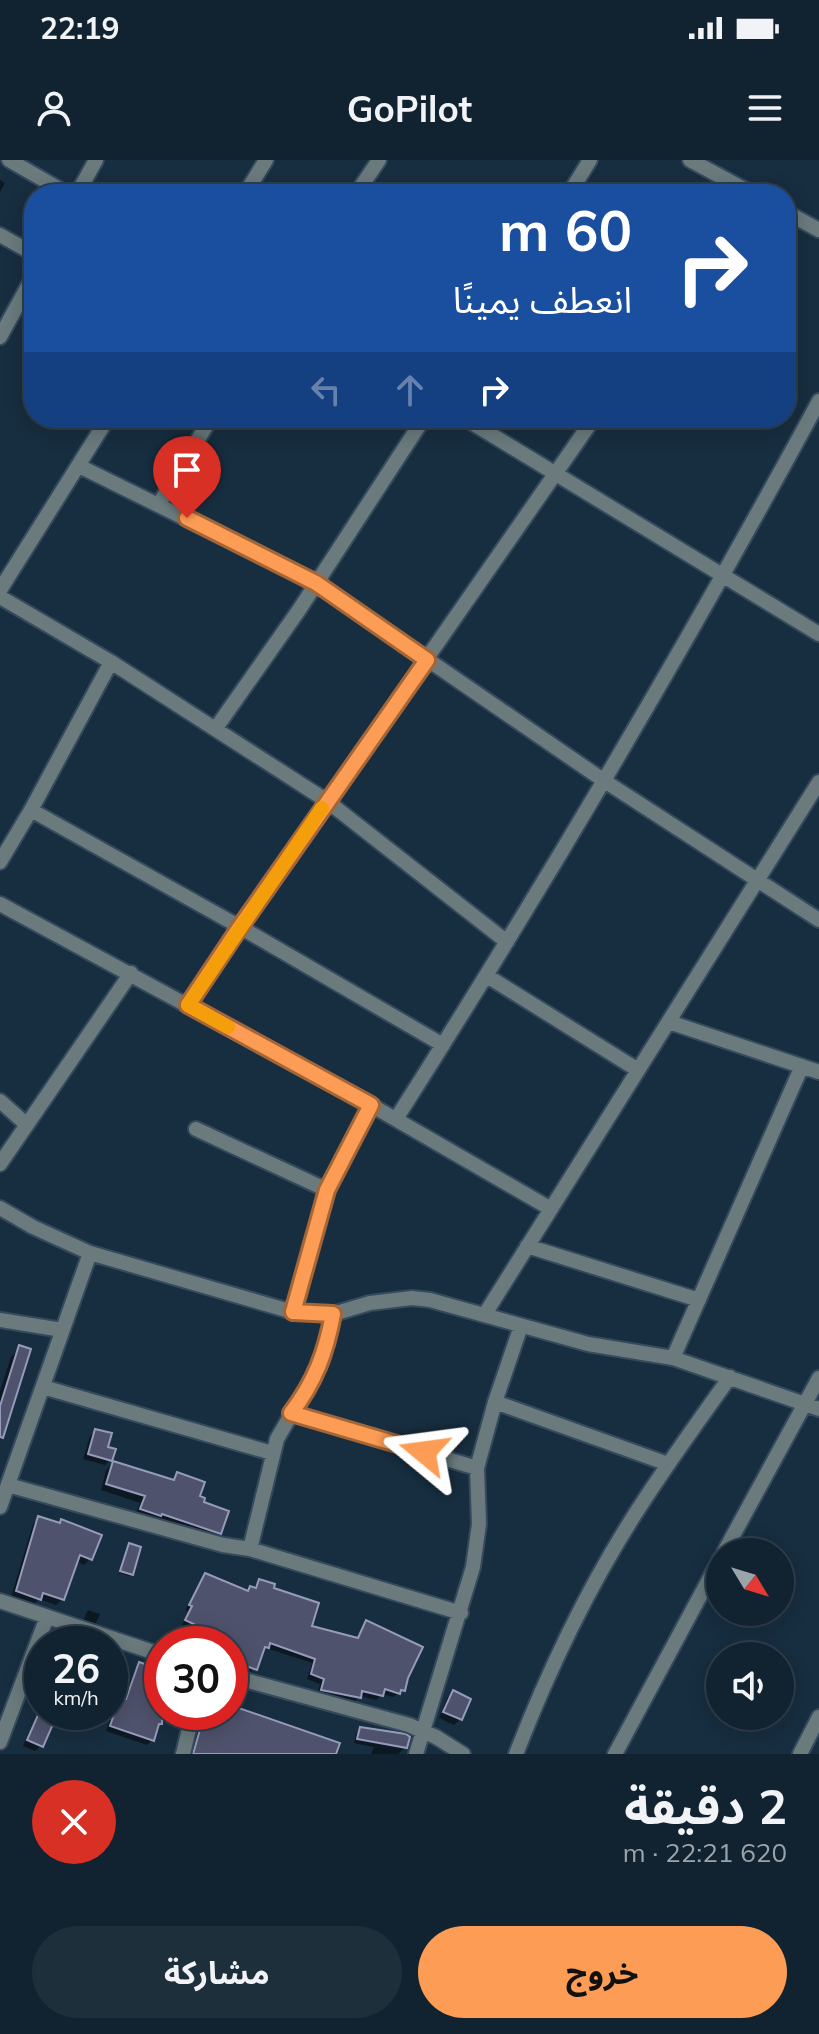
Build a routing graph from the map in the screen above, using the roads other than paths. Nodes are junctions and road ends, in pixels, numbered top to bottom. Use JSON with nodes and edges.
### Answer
{"nodes":[{"id":1,"x":9,"y":160,"type":"edge"},
{"id":2,"x":96,"y":160,"type":"edge"},
{"id":3,"x":266,"y":160,"type":"edge"},
{"id":4,"x":379,"y":160,"type":"edge"},
{"id":5,"x":590,"y":160,"type":"edge"},
{"id":6,"x":690,"y":160,"type":"edge"},
{"id":7,"x":51,"y":184,"type":"edge"},
{"id":8,"x":83,"y":184,"type":"edge"},
{"id":9,"x":251,"y":184,"type":"edge"},
{"id":10,"x":363,"y":184,"type":"edge"},
{"id":11,"x":575,"y":184,"type":"edge"},
{"id":12,"x":734,"y":184,"type":"edge"},
{"id":13,"x":796,"y":217,"type":"edge"},
{"id":14,"x":819,"y":230,"type":"edge"},
{"id":15,"x":0,"y":235,"type":"edge"},
{"id":16,"x":24,"y":248,"type":"edge"},
{"id":17,"x":24,"y":293,"type":"edge"},
{"id":18,"x":0,"y":337,"type":"edge"},
{"id":19,"x":819,"y":401,"type":"edge"},
{"id":20,"x":102,"y":428,"type":"edge"},
{"id":21,"x":205,"y":428,"type":"edge"},
{"id":22,"x":417,"y":428,"type":"edge"},
{"id":23,"x":481,"y":428,"type":"edge"},
{"id":24,"x":587,"y":428,"type":"edge"},
{"id":25,"x":79,"y":466,"type":"junction"},
{"id":26,"x":555,"y":473,"type":"junction"},
{"id":27,"x":159,"y":504,"type":"junction"},
{"id":28,"x":723,"y":577,"type":"junction"},
{"id":29,"x":316,"y":583,"type":"junction"},
{"id":30,"x":0,"y":590,"type":"edge"},
{"id":31,"x":0,"y":597,"type":"edge"},
{"id":32,"x":819,"y":634,"type":"edge"},
{"id":33,"x":427,"y":660,"type":"junction"},
{"id":34,"x":111,"y":662,"type":"junction"},
{"id":35,"x":216,"y":728,"type":"junction"},
{"id":36,"x":603,"y":780,"type":"junction"},
{"id":37,"x":819,"y":782,"type":"edge"},
{"id":38,"x":327,"y":801,"type":"junction"},
{"id":39,"x":31,"y":810,"type":"junction"},
{"id":40,"x":0,"y":862,"type":"edge"},
{"id":41,"x":757,"y":882,"type":"junction"},
{"id":42,"x":0,"y":904,"type":"edge"},
{"id":43,"x":819,"y":920,"type":"edge"},
{"id":44,"x":240,"y":927,"type":"junction"},
{"id":45,"x":507,"y":942,"type":"junction"},
{"id":46,"x":131,"y":973,"type":"junction"},
{"id":47,"x":487,"y":976,"type":"junction"},
{"id":48,"x":188,"y":1005,"type":"junction"},
{"id":49,"x":669,"y":1022,"type":"junction"},
{"id":50,"x":443,"y":1045,"type":"junction"},
{"id":51,"x":802,"y":1066,"type":"junction"},
{"id":52,"x":638,"y":1070,"type":"junction"},
{"id":53,"x":819,"y":1072,"type":"edge"},
{"id":54,"x":0,"y":1101,"type":"edge"},
{"id":55,"x":371,"y":1105,"type":"junction"},
{"id":56,"x":396,"y":1119,"type":"junction"},
{"id":57,"x":27,"y":1125,"type":"junction"},
{"id":58,"x":196,"y":1129,"type":"dead end"},
{"id":59,"x":0,"y":1164,"type":"edge"},
{"id":60,"x":327,"y":1190,"type":"junction"},
{"id":61,"x":0,"y":1208,"type":"edge"},
{"id":62,"x":551,"y":1209,"type":"junction"},
{"id":63,"x":527,"y":1246,"type":"junction"},
{"id":64,"x":90,"y":1253,"type":"junction"},
{"id":65,"x":699,"y":1300,"type":"junction"},
{"id":66,"x":293,"y":1312,"type":"junction"},
{"id":67,"x":333,"y":1314,"type":"junction"},
{"id":68,"x":485,"y":1314,"type":"junction"},
{"id":69,"x":0,"y":1320,"type":"edge"},
{"id":70,"x":521,"y":1326,"type":"junction"},
{"id":71,"x":62,"y":1330,"type":"junction"},
{"id":72,"x":673,"y":1358,"type":"junction"},
{"id":73,"x":730,"y":1377,"type":"junction"},
{"id":74,"x":819,"y":1378,"type":"edge"},
{"id":75,"x":43,"y":1387,"type":"junction"},
{"id":76,"x":495,"y":1402,"type":"junction"},
{"id":77,"x":812,"y":1407,"type":"edge"},
{"id":78,"x":291,"y":1413,"type":"junction"},
{"id":79,"x":272,"y":1453,"type":"junction"},
{"id":80,"x":668,"y":1464,"type":"junction"},
{"id":81,"x":477,"y":1468,"type":"junction"},
{"id":82,"x":8,"y":1485,"type":"junction"},
{"id":83,"x":0,"y":1507,"type":"edge"},
{"id":84,"x":732,"y":1538,"type":"edge"},
{"id":85,"x":250,"y":1549,"type":"junction"},
{"id":86,"x":706,"y":1585,"type":"edge"},
{"id":87,"x":0,"y":1601,"type":"edge"},
{"id":88,"x":461,"y":1613,"type":"junction"},
{"id":89,"x":47,"y":1617,"type":"junction"},
{"id":90,"x":144,"y":1649,"type":"edge"},
{"id":91,"x":248,"y":1681,"type":"edge"},
{"id":92,"x":819,"y":1717,"type":"edge"},
{"id":93,"x":189,"y":1730,"type":"edge"},
{"id":94,"x":424,"y":1731,"type":"junction"},
{"id":95,"x":0,"y":1742,"type":"edge"},
{"id":96,"x":183,"y":1754,"type":"edge"},
{"id":97,"x":416,"y":1754,"type":"edge"},
{"id":98,"x":463,"y":1754,"type":"edge"},
{"id":99,"x":516,"y":1754,"type":"edge"},
{"id":100,"x":615,"y":1754,"type":"edge"},
{"id":101,"x":800,"y":1754,"type":"edge"}],
"edges":[{"from":1,"to":7,"type":"street"},
{"from":2,"to":8,"type":"street"},
{"from":3,"to":9,"type":"street"},
{"from":4,"to":10,"type":"street"},
{"from":5,"to":11,"type":"street"},
{"from":6,"to":12,"type":"street"},
{"from":13,"to":14,"type":"street"},
{"from":15,"to":16,"type":"street"},
{"from":17,"to":18,"type":"street"},
{"from":19,"to":28,"type":"street"},
{"from":20,"to":25,"type":"street"},
{"from":21,"to":27,"type":"street"},
{"from":22,"to":29,"type":"street"},
{"from":23,"to":26,"type":"street"},
{"from":24,"to":26,"type":"street"},
{"from":25,"to":27,"type":"street"},
{"from":25,"to":30,"type":"street"},
{"from":26,"to":28,"type":"street"},
{"from":26,"to":33,"type":"street"},
{"from":27,"to":29,"type":"street"},
{"from":28,"to":32,"type":"street"},
{"from":28,"to":36,"type":"street"},
{"from":29,"to":33,"type":"street"},
{"from":29,"to":35,"type":"street"},
{"from":31,"to":34,"type":"street"},
{"from":33,"to":36,"type":"street"},
{"from":33,"to":38,"type":"street"},
{"from":34,"to":35,"type":"street"},
{"from":34,"to":39,"type":"street"},
{"from":35,"to":38,"type":"street"},
{"from":36,"to":41,"type":"street"},
{"from":36,"to":45,"type":"street"},
{"from":37,"to":41,"type":"street"},
{"from":38,"to":44,"type":"street"},
{"from":38,"to":45,"type":"street"},
{"from":39,"to":40,"type":"street"},
{"from":39,"to":44,"type":"street"},
{"from":41,"to":43,"type":"street"},
{"from":41,"to":49,"type":"street"},
{"from":42,"to":46,"type":"street"},
{"from":44,"to":48,"type":"street"},
{"from":44,"to":50,"type":"street"},
{"from":45,"to":47,"type":"street"},
{"from":46,"to":48,"type":"street"},
{"from":46,"to":57,"type":"street"},
{"from":47,"to":50,"type":"street"},
{"from":47,"to":52,"type":"street"},
{"from":48,"to":55,"type":"street"},
{"from":49,"to":51,"type":"street"},
{"from":49,"to":52,"type":"street"},
{"from":50,"to":56,"type":"street"},
{"from":51,"to":53,"type":"street"},
{"from":51,"to":65,"type":"street"},
{"from":52,"to":62,"type":"street"},
{"from":54,"to":57,"type":"street"},
{"from":55,"to":56,"type":"street"},
{"from":55,"to":60,"type":"street"},
{"from":56,"to":62,"type":"street"},
{"from":57,"to":59,"type":"street"},
{"from":58,"to":60,"type":"street"},
{"from":60,"to":66,"type":"street"},
{"from":61,"to":64,"type":"street"},
{"from":62,"to":63,"type":"street"},
{"from":63,"to":65,"type":"street"},
{"from":63,"to":68,"type":"street"},
{"from":64,"to":66,"type":"street"},
{"from":64,"to":71,"type":"street"},
{"from":65,"to":72,"type":"street"},
{"from":66,"to":67,"type":"street"},
{"from":67,"to":68,"type":"street"},
{"from":67,"to":78,"type":"street"},
{"from":68,"to":70,"type":"street"},
{"from":69,"to":71,"type":"street"},
{"from":70,"to":72,"type":"street"},
{"from":70,"to":76,"type":"street"},
{"from":71,"to":75,"type":"street"},
{"from":72,"to":73,"type":"street"},
{"from":73,"to":77,"type":"street"},
{"from":73,"to":80,"type":"street"},
{"from":74,"to":77,"type":"street"},
{"from":75,"to":79,"type":"street"},
{"from":75,"to":82,"type":"street"},
{"from":76,"to":80,"type":"street"},
{"from":76,"to":81,"type":"street"},
{"from":77,"to":84,"type":"street"},
{"from":78,"to":79,"type":"street"},
{"from":78,"to":81,"type":"street"},
{"from":79,"to":85,"type":"street"},
{"from":80,"to":99,"type":"street"},
{"from":81,"to":88,"type":"street"},
{"from":82,"to":83,"type":"street"},
{"from":82,"to":85,"type":"street"},
{"from":85,"to":88,"type":"street"},
{"from":86,"to":100,"type":"street"},
{"from":87,"to":89,"type":"street"},
{"from":88,"to":94,"type":"street"},
{"from":89,"to":90,"type":"street"},
{"from":89,"to":95,"type":"street"},
{"from":91,"to":94,"type":"street"},
{"from":92,"to":101,"type":"street"},
{"from":93,"to":96,"type":"street"},
{"from":94,"to":97,"type":"street"},
{"from":94,"to":98,"type":"street"}]}
